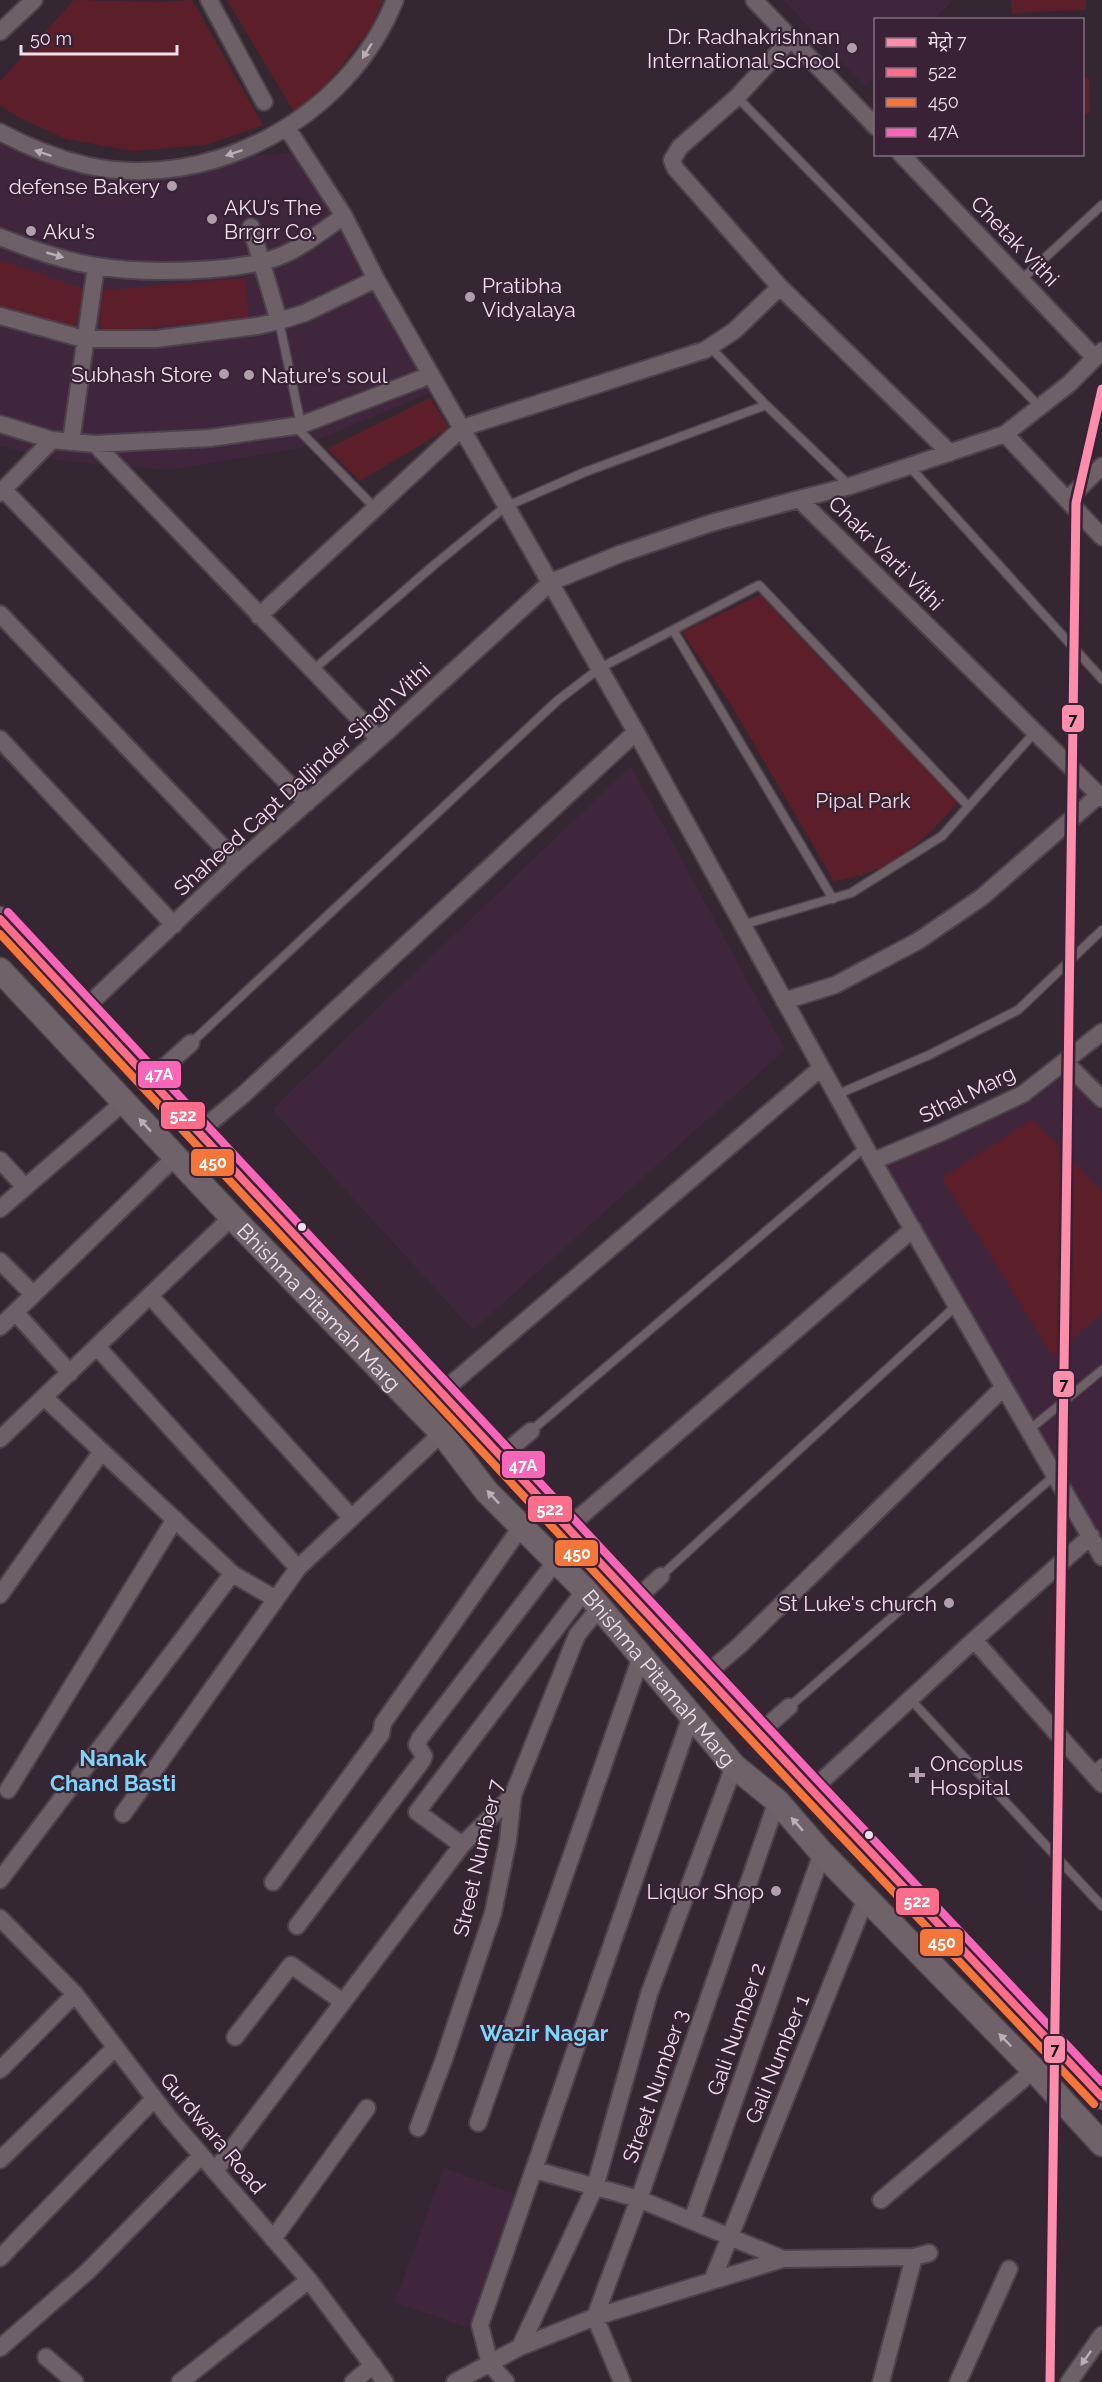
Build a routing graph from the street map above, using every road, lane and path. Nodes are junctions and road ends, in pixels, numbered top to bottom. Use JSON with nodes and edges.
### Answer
{"nodes":[{"id":1,"x":34,"y":0,"type":"edge"},
{"id":2,"x":209,"y":0,"type":"edge"},
{"id":3,"x":395,"y":0,"type":"edge"},
{"id":4,"x":754,"y":0,"type":"edge"},
{"id":5,"x":0,"y":32,"type":"edge"},
{"id":6,"x":791,"y":39,"type":"junction"},
{"id":7,"x":737,"y":97,"type":"junction"},
{"id":8,"x":264,"y":102,"type":"dead end"},
{"id":9,"x":874,"y":125,"type":"edge"},
{"id":10,"x":287,"y":128,"type":"junction"},
{"id":11,"x":0,"y":132,"type":"edge"},
{"id":12,"x":904,"y":156,"type":"edge"},
{"id":13,"x":1102,"y":205,"type":"edge"},
{"id":14,"x":344,"y":216,"type":"junction"},
{"id":15,"x":251,"y":226,"type":"dead end"},
{"id":16,"x":0,"y":237,"type":"edge"},
{"id":17,"x":262,"y":262,"type":"junction"},
{"id":18,"x":96,"y":266,"type":"junction"},
{"id":19,"x":376,"y":279,"type":"junction"},
{"id":20,"x":1021,"y":280,"type":"junction"},
{"id":21,"x":780,"y":287,"type":"junction"},
{"id":22,"x":0,"y":316,"type":"edge"},
{"id":23,"x":279,"y":321,"type":"junction"},
{"id":24,"x":84,"y":339,"type":"junction"},
{"id":25,"x":710,"y":347,"type":"junction"},
{"id":26,"x":1099,"y":354,"type":"edge"},
{"id":27,"x":431,"y":375,"type":"junction"},
{"id":28,"x":766,"y":405,"type":"junction"},
{"id":29,"x":1040,"y":407,"type":"junction"},
{"id":30,"x":0,"y":424,"type":"edge"},
{"id":31,"x":298,"y":425,"type":"junction"},
{"id":32,"x":462,"y":428,"type":"junction"},
{"id":33,"x":1005,"y":434,"type":"junction"},
{"id":34,"x":52,"y":440,"type":"junction"},
{"id":35,"x":71,"y":442,"type":"junction"},
{"id":36,"x":95,"y":444,"type":"junction"},
{"id":37,"x":950,"y":453,"type":"junction"},
{"id":38,"x":909,"y":466,"type":"junction"},
{"id":39,"x":1102,"y":466,"type":"edge"},
{"id":40,"x":850,"y":486,"type":"junction"},
{"id":41,"x":2,"y":491,"type":"edge"},
{"id":42,"x":799,"y":499,"type":"junction"},
{"id":43,"x":1067,"y":500,"type":"junction"},
{"id":44,"x":506,"y":507,"type":"junction"},
{"id":45,"x":376,"y":508,"type":"junction"},
{"id":46,"x":1102,"y":537,"type":"edge"},
{"id":47,"x":551,"y":582,"type":"junction"},
{"id":48,"x":0,"y":614,"type":"edge"},
{"id":49,"x":259,"y":616,"type":"junction"},
{"id":50,"x":673,"y":630,"type":"junction"},
{"id":51,"x":600,"y":668,"type":"junction"},
{"id":52,"x":313,"y":670,"type":"junction"},
{"id":53,"x":1102,"y":679,"type":"edge"},
{"id":54,"x":636,"y":732,"type":"junction"},
{"id":55,"x":1035,"y":732,"type":"junction"},
{"id":56,"x":0,"y":739,"type":"edge"},
{"id":57,"x":379,"y":740,"type":"junction"},
{"id":58,"x":1101,"y":796,"type":"edge"},
{"id":59,"x":307,"y":803,"type":"junction"},
{"id":60,"x":968,"y":806,"type":"junction"},
{"id":61,"x":237,"y":863,"type":"junction"},
{"id":62,"x":832,"y":899,"type":"junction"},
{"id":63,"x":0,"y":919,"type":"edge"},
{"id":64,"x":742,"y":925,"type":"junction"},
{"id":65,"x":174,"y":926,"type":"junction"},
{"id":66,"x":1102,"y":930,"type":"edge"},
{"id":67,"x":0,"y":970,"type":"edge"},
{"id":68,"x":784,"y":1001,"type":"junction"},
{"id":69,"x":84,"y":1009,"type":"junction"},
{"id":70,"x":1102,"y":1032,"type":"edge"},
{"id":71,"x":190,"y":1043,"type":"joint"},
{"id":72,"x":1065,"y":1062,"type":"junction"},
{"id":73,"x":821,"y":1068,"type":"junction"},
{"id":74,"x":150,"y":1080,"type":"junction"},
{"id":75,"x":836,"y":1095,"type":"junction"},
{"id":76,"x":1102,"y":1099,"type":"edge"},
{"id":77,"x":124,"y":1102,"type":"junction"},
{"id":78,"x":199,"y":1132,"type":"junction"},
{"id":79,"x":869,"y":1154,"type":"junction"},
{"id":80,"x":175,"y":1157,"type":"junction"},
{"id":81,"x":0,"y":1160,"type":"edge"},
{"id":82,"x":26,"y":1187,"type":"junction"},
{"id":83,"x":0,"y":1209,"type":"edge"},
{"id":84,"x":232,"y":1217,"type":"junction"},
{"id":85,"x":913,"y":1229,"type":"junction"},
{"id":86,"x":0,"y":1261,"type":"edge"},
{"id":87,"x":33,"y":1294,"type":"junction"},
{"id":88,"x":151,"y":1297,"type":"junction"},
{"id":89,"x":957,"y":1305,"type":"junction"},
{"id":90,"x":16,"y":1313,"type":"junction"},
{"id":91,"x":0,"y":1327,"type":"edge"},
{"id":92,"x":98,"y":1348,"type":"junction"},
{"id":93,"x":1102,"y":1370,"type":"edge"},
{"id":94,"x":70,"y":1373,"type":"junction"},
{"id":95,"x":1004,"y":1387,"type":"junction"},
{"id":96,"x":442,"y":1392,"type":"junction"},
{"id":97,"x":45,"y":1398,"type":"junction"},
{"id":98,"x":1029,"y":1430,"type":"junction"},
{"id":99,"x":531,"y":1431,"type":"joint"},
{"id":100,"x":442,"y":1433,"type":"junction"},
{"id":101,"x":0,"y":1439,"type":"edge"},
{"id":102,"x":102,"y":1451,"type":"junction"},
{"id":103,"x":501,"y":1456,"type":"junction"},
{"id":104,"x":1055,"y":1475,"type":"junction"},
{"id":105,"x":351,"y":1517,"type":"junction"},
{"id":106,"x":174,"y":1519,"type":"junction"},
{"id":107,"x":521,"y":1527,"type":"junction"},
{"id":108,"x":567,"y":1528,"type":"junction"},
{"id":109,"x":1091,"y":1536,"type":"junction"},
{"id":110,"x":1102,"y":1557,"type":"edge"},
{"id":111,"x":556,"y":1561,"type":"junction"},
{"id":112,"x":298,"y":1568,"type":"junction"},
{"id":113,"x":232,"y":1574,"type":"junction"},
{"id":114,"x":662,"y":1576,"type":"joint"},
{"id":115,"x":0,"y":1595,"type":"edge"},
{"id":116,"x":592,"y":1598,"type":"junction"},
{"id":117,"x":276,"y":1599,"type":"junction"},
{"id":118,"x":635,"y":1600,"type":"junction"},
{"id":119,"x":974,"y":1640,"type":"junction"},
{"id":120,"x":641,"y":1657,"type":"junction"},
{"id":121,"x":705,"y":1675,"type":"junction"},
{"id":122,"x":911,"y":1700,"type":"junction"},
{"id":123,"x":789,"y":1707,"type":"joint"},
{"id":124,"x":691,"y":1716,"type":"junction"},
{"id":125,"x":759,"y":1733,"type":"junction"},
{"id":126,"x":734,"y":1766,"type":"junction"},
{"id":127,"x":1098,"y":1773,"type":"edge"},
{"id":128,"x":8,"y":1790,"type":"dead end"},
{"id":129,"x":812,"y":1790,"type":"junction"},
{"id":130,"x":513,"y":1795,"type":"junction"},
{"id":131,"x":777,"y":1801,"type":"junction"},
{"id":132,"x":123,"y":1814,"type":"dead end"},
{"id":133,"x":462,"y":1845,"type":"junction"},
{"id":134,"x":822,"y":1853,"type":"junction"},
{"id":135,"x":0,"y":1880,"type":"edge"},
{"id":136,"x":273,"y":1882,"type":"dead end"},
{"id":137,"x":866,"y":1898,"type":"junction"},
{"id":138,"x":1102,"y":1906,"type":"edge"},
{"id":139,"x":0,"y":1918,"type":"edge"},
{"id":140,"x":297,"y":1926,"type":"dead end"},
{"id":141,"x":75,"y":1994,"type":"junction"},
{"id":142,"x":343,"y":2002,"type":"junction"},
{"id":143,"x":235,"y":2037,"type":"dead end"},
{"id":144,"x":115,"y":2048,"type":"junction"},
{"id":145,"x":0,"y":2070,"type":"edge"},
{"id":146,"x":1034,"y":2070,"type":"junction"},
{"id":147,"x":1102,"y":2097,"type":"edge"},
{"id":148,"x":154,"y":2099,"type":"junction"},
{"id":149,"x":367,"y":2108,"type":"dead end"},
{"id":150,"x":478,"y":2123,"type":"dead end"},
{"id":151,"x":418,"y":2128,"type":"dead end"},
{"id":152,"x":1102,"y":2144,"type":"edge"},
{"id":153,"x":200,"y":2157,"type":"junction"},
{"id":154,"x":0,"y":2160,"type":"edge"},
{"id":155,"x":535,"y":2170,"type":"junction"},
{"id":156,"x":215,"y":2171,"type":"junction"},
{"id":157,"x":595,"y":2187,"type":"junction"},
{"id":158,"x":639,"y":2199,"type":"junction"},
{"id":159,"x":881,"y":2200,"type":"dead end"},
{"id":160,"x":692,"y":2220,"type":"junction"},
{"id":161,"x":730,"y":2236,"type":"junction"},
{"id":162,"x":273,"y":2239,"type":"junction"},
{"id":163,"x":0,"y":2258,"type":"edge"},
{"id":164,"x":783,"y":2259,"type":"junction"},
{"id":165,"x":1009,"y":2269,"type":"dead end"},
{"id":166,"x":309,"y":2280,"type":"junction"},
{"id":167,"x":712,"y":2281,"type":"junction"},
{"id":168,"x":595,"y":2317,"type":"junction"},
{"id":169,"x":1102,"y":2335,"type":"edge"},
{"id":170,"x":520,"y":2347,"type":"junction"},
{"id":171,"x":0,"y":2348,"type":"edge"},
{"id":172,"x":46,"y":2357,"type":"dead end"},
{"id":173,"x":490,"y":2364,"type":"junction"},
{"id":174,"x":373,"y":2365,"type":"junction"},
{"id":175,"x":75,"y":2382,"type":"edge"},
{"id":176,"x":180,"y":2382,"type":"edge"},
{"id":177,"x":353,"y":2382,"type":"edge"},
{"id":178,"x":385,"y":2382,"type":"edge"},
{"id":179,"x":456,"y":2382,"type":"edge"},
{"id":180,"x":506,"y":2382,"type":"edge"},
{"id":181,"x":622,"y":2382,"type":"edge"},
{"id":182,"x":881,"y":2382,"type":"edge"},
{"id":183,"x":958,"y":2382,"type":"edge"},
{"id":184,"x":1069,"y":2382,"type":"edge"}],
"edges":[{"from":1,"to":5,"type":"street"},
{"from":2,"to":8,"type":"street"},
{"from":3,"to":10,"type":"street","one_way":true},
{"from":4,"to":6,"type":"street"},
{"from":6,"to":7,"type":"street"},
{"from":6,"to":9,"type":"street"},
{"from":7,"to":21,"type":"street"},
{"from":7,"to":29,"type":"lane"},
{"from":10,"to":11,"type":"street","one_way":true},
{"from":10,"to":14,"type":"street"},
{"from":12,"to":20,"type":"street","name":"Chetak Vithi"},
{"from":13,"to":20,"type":"lane"},
{"from":14,"to":17,"type":"street"},
{"from":14,"to":19,"type":"street"},
{"from":15,"to":17,"type":"street"},
{"from":16,"to":18,"type":"street","one_way":true},
{"from":17,"to":18,"type":"street"},
{"from":17,"to":23,"type":"street"},
{"from":18,"to":24,"type":"street"},
{"from":19,"to":23,"type":"street"},
{"from":19,"to":27,"type":"street"},
{"from":20,"to":26,"type":"street","name":"Chetak Vithi"},
{"from":21,"to":25,"type":"street"},
{"from":21,"to":37,"type":"street"},
{"from":22,"to":24,"type":"street"},
{"from":23,"to":24,"type":"street"},
{"from":23,"to":31,"type":"lane"},
{"from":24,"to":35,"type":"street"},
{"from":25,"to":28,"type":"lane"},
{"from":25,"to":32,"type":"street"},
{"from":26,"to":29,"type":"street"},
{"from":27,"to":31,"type":"street"},
{"from":27,"to":32,"type":"street"},
{"from":28,"to":40,"type":"lane"},
{"from":28,"to":44,"type":"lane"},
{"from":29,"to":33,"type":"street"},
{"from":30,"to":34,"type":"street"},
{"from":31,"to":36,"type":"street"},
{"from":31,"to":45,"type":"lane"},
{"from":32,"to":44,"type":"street"},
{"from":32,"to":45,"type":"street"},
{"from":33,"to":37,"type":"street"},
{"from":33,"to":43,"type":"street"},
{"from":34,"to":35,"type":"street"},
{"from":34,"to":41,"type":"street"},
{"from":35,"to":36,"type":"street"},
{"from":36,"to":49,"type":"street"},
{"from":37,"to":38,"type":"street"},
{"from":38,"to":40,"type":"street"},
{"from":38,"to":53,"type":"lane"},
{"from":39,"to":43,"type":"street"},
{"from":40,"to":42,"type":"street"},
{"from":41,"to":59,"type":"street"},
{"from":42,"to":47,"type":"street","name":"Chakr Varti Vithi"},
{"from":42,"to":55,"type":"street","name":"Chakr Varti Vithi"},
{"from":43,"to":46,"type":"street"},
{"from":44,"to":47,"type":"street"},
{"from":44,"to":52,"type":"lane"},
{"from":45,"to":49,"type":"street"},
{"from":47,"to":51,"type":"street"},
{"from":47,"to":57,"type":"street","name":"Shaheed Capt Daljinder Singh Vithi"},
{"from":48,"to":61,"type":"street"},
{"from":49,"to":52,"type":"street"},
{"from":50,"to":51,"type":"lane"},
{"from":50,"to":60,"type":"lane"},
{"from":50,"to":62,"type":"lane"},
{"from":51,"to":54,"type":"street"},
{"from":51,"to":71,"type":"lane"},
{"from":52,"to":57,"type":"street"},
{"from":54,"to":64,"type":"street"},
{"from":54,"to":78,"type":"street"},
{"from":55,"to":58,"type":"street","name":"Chakr Varti Vithi"},
{"from":55,"to":60,"type":"lane"},
{"from":56,"to":65,"type":"street"},
{"from":57,"to":59,"type":"street","name":"Shaheed Capt Daljinder Singh Vithi"},
{"from":58,"to":68,"type":"street"},
{"from":59,"to":61,"type":"street","name":"Shaheed Capt Daljinder Singh Vithi"},
{"from":60,"to":62,"type":"lane"},
{"from":61,"to":65,"type":"street","name":"Shaheed Capt Daljinder Singh Vithi"},
{"from":62,"to":64,"type":"lane"},
{"from":63,"to":69,"type":"main road","name":"Bhishma Pitamah Marg"},
{"from":64,"to":68,"type":"street"},
{"from":65,"to":69,"type":"street","name":"Shaheed Capt Daljinder Singh Vithi"},
{"from":66,"to":75,"type":"lane"},
{"from":67,"to":77,"type":"main road","name":"Bhishma Pitamah Marg"},
{"from":68,"to":73,"type":"street"},
{"from":69,"to":74,"type":"main road","name":"Bhishma Pitamah Marg"},
{"from":70,"to":72,"type":"street","name":"Sthal Marg"},
{"from":71,"to":74,"type":"street"},
{"from":72,"to":76,"type":"street"},
{"from":72,"to":79,"type":"street","name":"Sthal Marg"},
{"from":73,"to":75,"type":"street"},
{"from":73,"to":96,"type":"street"},
{"from":74,"to":78,"type":"main road","name":"Bhishma Pitamah Marg"},
{"from":75,"to":79,"type":"street"},
{"from":80,"to":77,"type":"main road","name":"Bhishma Pitamah Marg","one_way":true},
{"from":77,"to":82,"type":"street"},
{"from":78,"to":96,"type":"main road","name":"Bhishma Pitamah Marg"},
{"from":79,"to":85,"type":"street"},
{"from":79,"to":99,"type":"lane"},
{"from":80,"to":84,"type":"main road","name":"Bhishma Pitamah Marg"},
{"from":80,"to":87,"type":"street"},
{"from":81,"to":82,"type":"street"},
{"from":82,"to":83,"type":"street"},
{"from":84,"to":88,"type":"street"},
{"from":84,"to":100,"type":"main road","name":"Bhishma Pitamah Marg"},
{"from":85,"to":89,"type":"street"},
{"from":85,"to":108,"type":"street"},
{"from":86,"to":87,"type":"street"},
{"from":87,"to":90,"type":"street"},
{"from":88,"to":92,"type":"street"},
{"from":88,"to":105,"type":"street"},
{"from":89,"to":95,"type":"street"},
{"from":89,"to":114,"type":"lane"},
{"from":90,"to":91,"type":"street"},
{"from":90,"to":94,"type":"street"},
{"from":92,"to":94,"type":"street"},
{"from":92,"to":112,"type":"street"},
{"from":93,"to":98,"type":"lane"},
{"from":94,"to":97,"type":"street"},
{"from":95,"to":98,"type":"street"},
{"from":95,"to":121,"type":"street"},
{"from":96,"to":103,"type":"main road","name":"Bhishma Pitamah Marg"},
{"from":97,"to":101,"type":"street"},
{"from":97,"to":102,"type":"street"},
{"from":98,"to":104,"type":"street"},
{"from":99,"to":103,"type":"street"},
{"from":100,"to":105,"type":"street"},
{"from":107,"to":100,"type":"main road","name":"Bhishma Pitamah Marg","one_way":true},
{"from":102,"to":106,"type":"street"},
{"from":102,"to":115,"type":"street"},
{"from":103,"to":108,"type":"main road","name":"Bhishma Pitamah Marg"},
{"from":104,"to":109,"type":"street"},
{"from":104,"to":123,"type":"lane"},
{"from":105,"to":112,"type":"street"},
{"from":106,"to":113,"type":"street"},
{"from":106,"to":128,"type":"street"},
{"from":107,"to":111,"type":"main road","name":"Bhishma Pitamah Marg"},
{"from":107,"to":136,"type":"street"},
{"from":108,"to":118,"type":"main road","name":"Bhishma Pitamah Marg"},
{"from":109,"to":110,"type":"street"},
{"from":109,"to":119,"type":"street"},
{"from":111,"to":116,"type":"main road","name":"Bhishma Pitamah Marg"},
{"from":111,"to":140,"type":"street"},
{"from":112,"to":117,"type":"street"},
{"from":113,"to":117,"type":"street"},
{"from":113,"to":135,"type":"street"},
{"from":114,"to":118,"type":"street"},
{"from":116,"to":120,"type":"main road","name":"Bhishma Pitamah Marg"},
{"from":116,"to":130,"type":"street","name":"Street Number 7"},
{"from":116,"to":133,"type":"street"},
{"from":117,"to":132,"type":"street"},
{"from":118,"to":121,"type":"main road","name":"Bhishma Pitamah Marg"},
{"from":119,"to":122,"type":"street"},
{"from":119,"to":127,"type":"street"},
{"from":120,"to":124,"type":"main road","name":"Bhishma Pitamah Marg"},
{"from":120,"to":150,"type":"street"},
{"from":121,"to":125,"type":"main road","name":"Bhishma Pitamah Marg"},
{"from":122,"to":129,"type":"street"},
{"from":122,"to":138,"type":"lane"},
{"from":123,"to":125,"type":"street"},
{"from":124,"to":126,"type":"main road","name":"Bhishma Pitamah Marg"},
{"from":124,"to":155,"type":"street"},
{"from":125,"to":129,"type":"main road","name":"Bhishma Pitamah Marg"},
{"from":126,"to":131,"type":"main road","name":"Bhishma Pitamah Marg"},
{"from":126,"to":157,"type":"street"},
{"from":129,"to":147,"type":"main road","name":"Bhishma Pitamah Marg"},
{"from":130,"to":133,"type":"street"},
{"from":130,"to":151,"type":"street","name":"Street Number 7"},
{"from":134,"to":131,"type":"main road","name":"Bhishma Pitamah Marg","one_way":true},
{"from":131,"to":158,"type":"street","name":"Street Number 3"},
{"from":133,"to":142,"type":"street"},
{"from":134,"to":137,"type":"main road","name":"Bhishma Pitamah Marg"},
{"from":134,"to":160,"type":"street","name":"Gali Number 2"},
{"from":146,"to":137,"type":"main road","name":"Bhishma Pitamah Marg","one_way":true},
{"from":137,"to":161,"type":"street","name":"Gali Number 1"},
{"from":139,"to":141,"type":"street","name":"Gurdwara Road"},
{"from":141,"to":144,"type":"street","name":"Gurdwara Road"},
{"from":141,"to":145,"type":"street"},
{"from":142,"to":143,"type":"street"},
{"from":142,"to":156,"type":"street"},
{"from":144,"to":148,"type":"street","name":"Gurdwara Road"},
{"from":144,"to":154,"type":"street"},
{"from":146,"to":152,"type":"main road","name":"Bhishma Pitamah Marg"},
{"from":146,"to":159,"type":"street"},
{"from":148,"to":153,"type":"street","name":"Gurdwara Road"},
{"from":148,"to":163,"type":"street"},
{"from":149,"to":162,"type":"street"},
{"from":153,"to":156,"type":"street","name":"Gurdwara Road"},
{"from":153,"to":171,"type":"street"},
{"from":155,"to":157,"type":"street"},
{"from":155,"to":173,"type":"street"},
{"from":156,"to":162,"type":"street","name":"Gurdwara Road"},
{"from":157,"to":158,"type":"street"},
{"from":157,"to":170,"type":"street"},
{"from":158,"to":160,"type":"street"},
{"from":158,"to":168,"type":"street","name":"Street Number 3"},
{"from":160,"to":161,"type":"street"},
{"from":161,"to":164,"type":"street"},
{"from":161,"to":167,"type":"street","name":"Gali Number 1"},
{"from":162,"to":166,"type":"street","name":"Gurdwara Road"},
{"from":164,"to":167,"type":"street"},
{"from":164,"to":182,"type":"street"},
{"from":165,"to":183,"type":"street"},
{"from":166,"to":174,"type":"street","name":"Gurdwara Road"},
{"from":166,"to":176,"type":"street"},
{"from":167,"to":168,"type":"street"},
{"from":168,"to":170,"type":"street"},
{"from":168,"to":181,"type":"street"},
{"from":169,"to":184,"type":"street","one_way":true},
{"from":170,"to":173,"type":"street"},
{"from":172,"to":175,"type":"street"},
{"from":173,"to":179,"type":"street"},
{"from":173,"to":180,"type":"street"},
{"from":174,"to":177,"type":"street"},
{"from":174,"to":178,"type":"street","name":"Gurdwara Road"}]}
